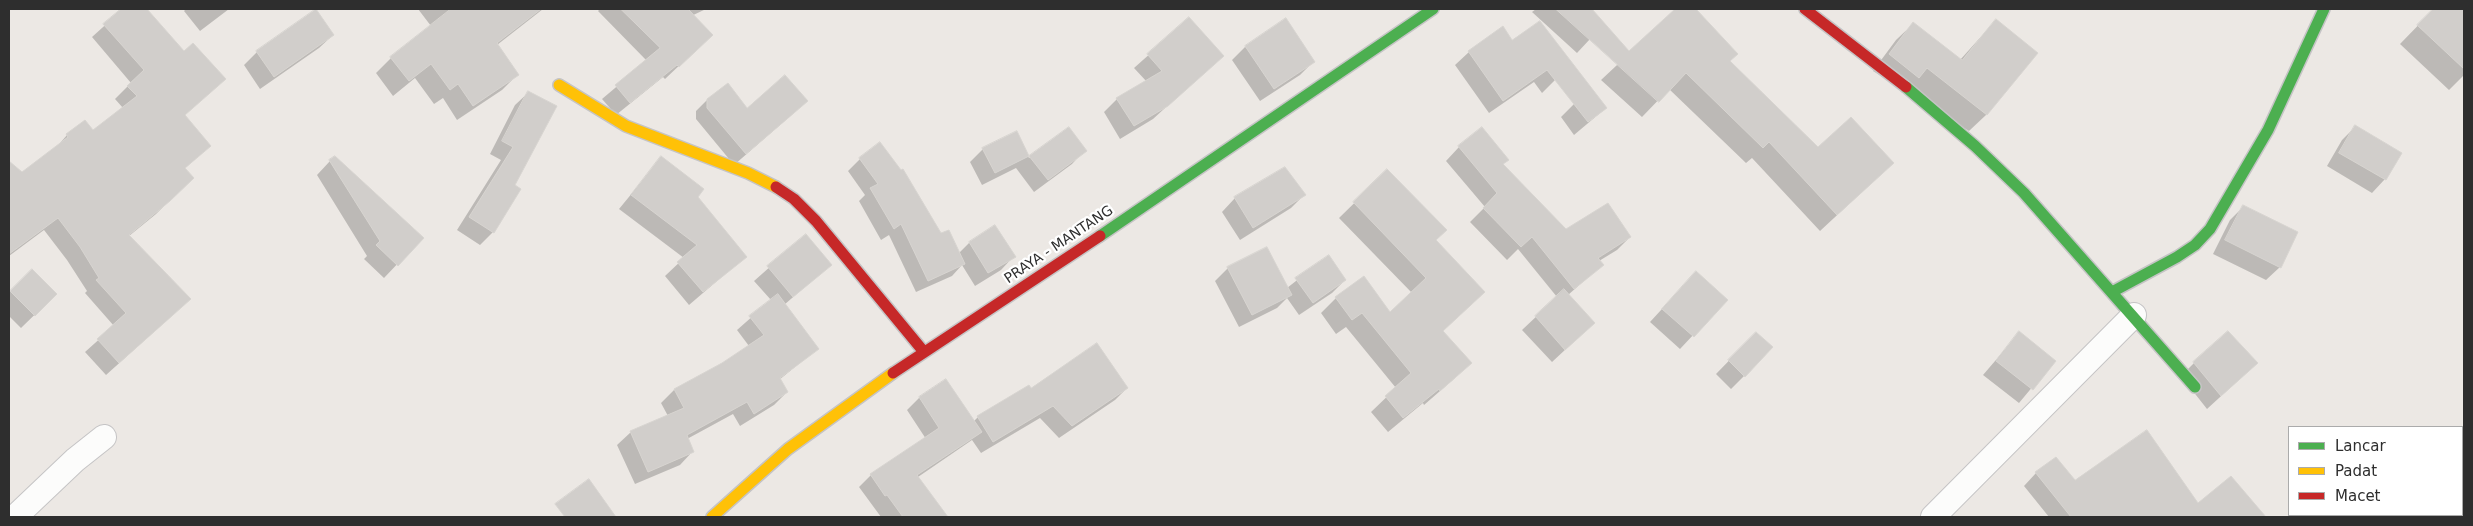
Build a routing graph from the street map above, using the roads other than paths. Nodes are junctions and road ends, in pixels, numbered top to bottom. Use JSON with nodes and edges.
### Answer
{"nodes":[{"id":1,"x":1433,"y":9,"type":"edge"},
{"id":2,"x":1805,"y":9,"type":"edge"},
{"id":3,"x":2324,"y":9,"type":"edge"},
{"id":4,"x":559,"y":85,"type":"dead end"},
{"id":5,"x":2112,"y":292,"type":"junction"},
{"id":6,"x":2134,"y":316,"type":"junction"},
{"id":7,"x":924,"y":352,"type":"junction"},
{"id":8,"x":2196,"y":387,"type":"dead end"},
{"id":9,"x":104,"y":437,"type":"dead end"},
{"id":10,"x":15,"y":517,"type":"edge"},
{"id":11,"x":712,"y":517,"type":"edge"},
{"id":12,"x":1933,"y":517,"type":"edge"}],
"edges":[{"from":1,"to":7,"type":"street","name":"PRAYA - MANTANG"},
{"from":2,"to":5,"type":"street"},
{"from":3,"to":5,"type":"street"},
{"from":4,"to":7,"type":"street"},
{"from":5,"to":6,"type":"street"},
{"from":6,"to":8,"type":"street"},
{"from":6,"to":12,"type":"street"},
{"from":7,"to":11,"type":"street","name":"PRAYA - MANTANG"},
{"from":9,"to":10,"type":"street"}]}
